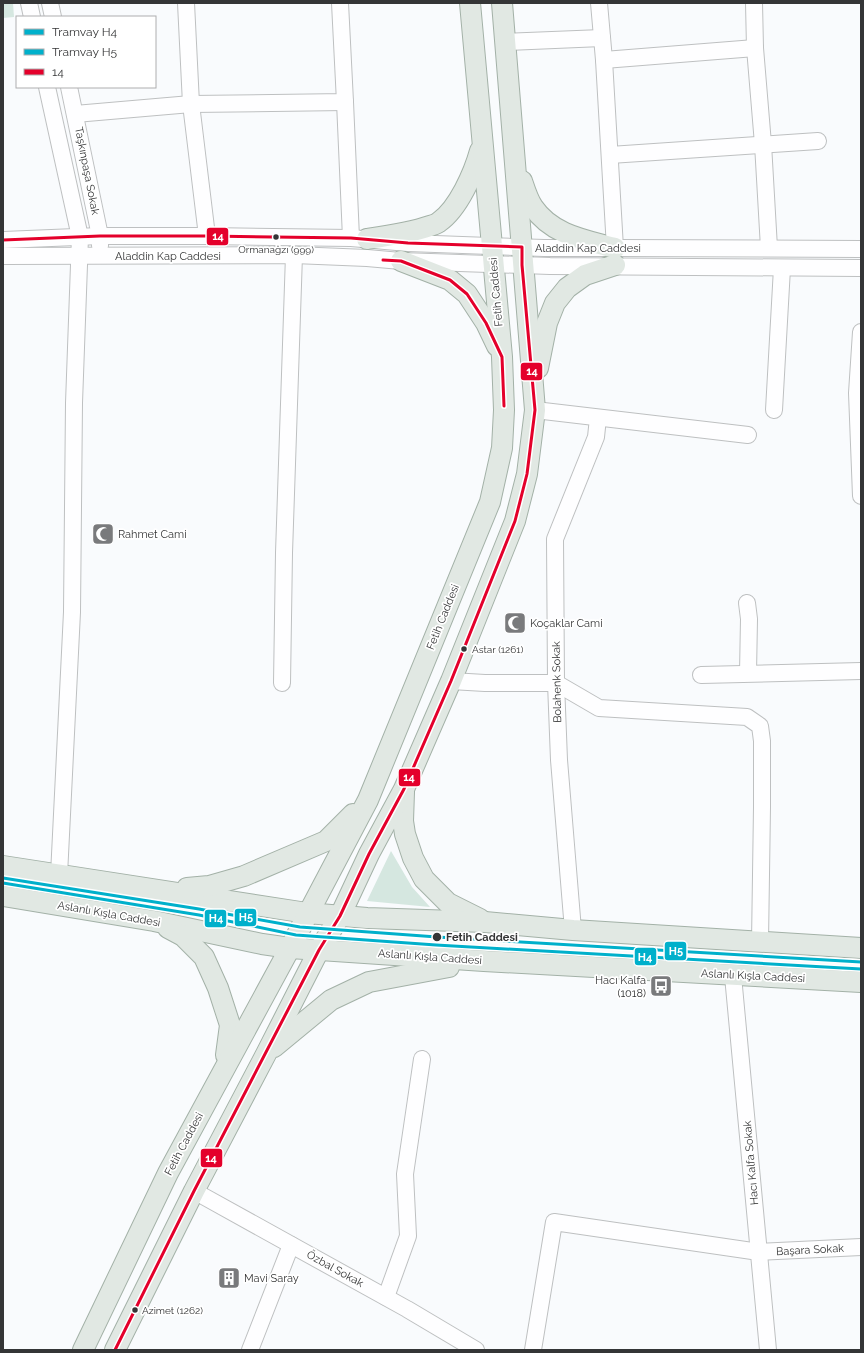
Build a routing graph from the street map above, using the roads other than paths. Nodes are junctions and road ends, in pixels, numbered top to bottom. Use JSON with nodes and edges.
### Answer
{"nodes":[{"id":1,"x":29,"y":3,"type":"edge"},
{"id":2,"x":50,"y":3,"type":"edge"},
{"id":3,"x":186,"y":3,"type":"edge"},
{"id":4,"x":340,"y":3,"type":"edge"},
{"id":5,"x":470,"y":3,"type":"edge"},
{"id":6,"x":502,"y":3,"type":"edge"},
{"id":7,"x":598,"y":3,"type":"edge"},
{"id":8,"x":754,"y":3,"type":"edge"},
{"id":9,"x":32,"y":16,"type":"edge"},
{"id":10,"x":53,"y":16,"type":"edge"},
{"id":11,"x":602,"y":38,"type":"junction"},
{"id":12,"x":505,"y":42,"type":"junction"},
{"id":13,"x":755,"y":48,"type":"junction"},
{"id":14,"x":604,"y":60,"type":"junction"},
{"id":15,"x":47,"y":88,"type":"edge"},
{"id":16,"x":69,"y":88,"type":"edge"},
{"id":17,"x":344,"y":102,"type":"junction"},
{"id":18,"x":191,"y":104,"type":"junction"},
{"id":19,"x":75,"y":114,"type":"junction"},
{"id":20,"x":818,"y":141,"type":"dead end"},
{"id":21,"x":482,"y":144,"type":"junction"},
{"id":22,"x":763,"y":144,"type":"junction"},
{"id":23,"x":610,"y":155,"type":"junction"},
{"id":24,"x":515,"y":161,"type":"junction"},
{"id":25,"x":100,"y":236,"type":"junction"},
{"id":26,"x":207,"y":236,"type":"junction"},
{"id":27,"x":80,"y":237,"type":"junction"},
{"id":28,"x":359,"y":239,"type":"junction"},
{"id":29,"x":3,"y":240,"type":"edge"},
{"id":30,"x":769,"y":248,"type":"junction"},
{"id":31,"x":861,"y":249,"type":"edge"},
{"id":32,"x":294,"y":255,"type":"junction"},
{"id":33,"x":493,"y":255,"type":"junction"},
{"id":34,"x":3,"y":256,"type":"edge"},
{"id":35,"x":100,"y":256,"type":"junction"},
{"id":36,"x":522,"y":256,"type":"junction"},
{"id":37,"x":615,"y":256,"type":"junction"},
{"id":38,"x":80,"y":257,"type":"junction"},
{"id":39,"x":401,"y":261,"type":"junction"},
{"id":40,"x":782,"y":268,"type":"junction"},
{"id":41,"x":861,"y":268,"type":"edge"},
{"id":42,"x":861,"y":332,"type":"edge"},
{"id":43,"x":502,"y":357,"type":"junction"},
{"id":44,"x":533,"y":390,"type":"junction"},
{"id":45,"x":535,"y":410,"type":"junction"},
{"id":46,"x":774,"y":410,"type":"dead end"},
{"id":47,"x":598,"y":418,"type":"junction"},
{"id":48,"x":748,"y":435,"type":"dead end"},
{"id":49,"x":861,"y":496,"type":"edge"},
{"id":50,"x":747,"y":603,"type":"dead end"},
{"id":51,"x":861,"y":671,"type":"edge"},
{"id":52,"x":748,"y":674,"type":"junction"},
{"id":53,"x":701,"y":675,"type":"dead end"},
{"id":54,"x":450,"y":681,"type":"junction"},
{"id":55,"x":282,"y":683,"type":"dead end"},
{"id":56,"x":556,"y":683,"type":"junction"},
{"id":57,"x":404,"y":789,"type":"junction"},
{"id":58,"x":368,"y":800,"type":"junction"},
{"id":59,"x":3,"y":866,"type":"edge"},
{"id":60,"x":59,"y":875,"type":"junction"},
{"id":61,"x":155,"y":890,"type":"junction"},
{"id":62,"x":3,"y":896,"type":"edge"},
{"id":63,"x":307,"y":913,"type":"junction"},
{"id":64,"x":340,"y":916,"type":"junction"},
{"id":65,"x":154,"y":921,"type":"junction"},
{"id":66,"x":485,"y":922,"type":"junction"},
{"id":67,"x":573,"y":930,"type":"junction"},
{"id":68,"x":760,"y":942,"type":"junction"},
{"id":69,"x":290,"y":948,"type":"junction"},
{"id":70,"x":861,"y":948,"type":"edge"},
{"id":71,"x":319,"y":950,"type":"junction"},
{"id":72,"x":484,"y":961,"type":"junction"},
{"id":73,"x":733,"y":976,"type":"junction"},
{"id":74,"x":861,"y":982,"type":"edge"},
{"id":75,"x":266,"y":1054,"type":"junction"},
{"id":76,"x":422,"y":1059,"type":"dead end"},
{"id":77,"x":225,"y":1067,"type":"junction"},
{"id":78,"x":194,"y":1191,"type":"junction"},
{"id":79,"x":291,"y":1245,"type":"junction"},
{"id":80,"x":861,"y":1247,"type":"edge"},
{"id":81,"x":759,"y":1252,"type":"junction"},
{"id":82,"x":386,"y":1297,"type":"junction"},
{"id":83,"x":83,"y":1350,"type":"edge"},
{"id":84,"x":115,"y":1350,"type":"edge"},
{"id":85,"x":250,"y":1350,"type":"edge"},
{"id":86,"x":476,"y":1350,"type":"edge"},
{"id":87,"x":533,"y":1350,"type":"edge"},
{"id":88,"x":768,"y":1350,"type":"edge"}],
"edges":[{"from":1,"to":9,"type":"street"},
{"from":2,"to":10,"type":"street"},
{"from":3,"to":18,"type":"street"},
{"from":4,"to":17,"type":"street"},
{"from":5,"to":21,"type":"main road","name":"Fetih Caddesi"},
{"from":6,"to":12,"type":"main road"},
{"from":7,"to":11,"type":"street"},
{"from":8,"to":13,"type":"street"},
{"from":11,"to":12,"type":"street"},
{"from":11,"to":14,"type":"street"},
{"from":12,"to":24,"type":"main road"},
{"from":13,"to":14,"type":"street"},
{"from":13,"to":22,"type":"street"},
{"from":14,"to":23,"type":"street"},
{"from":15,"to":27,"type":"street"},
{"from":16,"to":19,"type":"street","name":"Taşkınpaşa Sokak"},
{"from":17,"to":18,"type":"street"},
{"from":17,"to":28,"type":"street"},
{"from":18,"to":19,"type":"street"},
{"from":18,"to":26,"type":"street"},
{"from":19,"to":25,"type":"street","name":"Taşkınpaşa Sokak"},
{"from":20,"to":22,"type":"street"},
{"from":21,"to":28,"type":"main road"},
{"from":21,"to":33,"type":"main road","name":"Fetih Caddesi"},
{"from":22,"to":23,"type":"street"},
{"from":22,"to":30,"type":"street"},
{"from":23,"to":37,"type":"street"},
{"from":24,"to":36,"type":"main road"},
{"from":24,"to":37,"type":"main road"},
{"from":25,"to":26,"type":"street","name":"Aladdin Kap Caddesi"},
{"from":25,"to":27,"type":"street","name":"Aladdin Kap Caddesi"},
{"from":25,"to":35,"type":"street","name":"Taşkınpaşa Sokak"},
{"from":26,"to":28,"type":"street","name":"Aladdin Kap Caddesi"},
{"from":27,"to":29,"type":"street","name":"Aladdin Kap Caddesi"},
{"from":27,"to":38,"type":"street"},
{"from":28,"to":33,"type":"street","name":"Aladdin Kap Caddesi"},
{"from":30,"to":31,"type":"street","name":"Aladdin Kap Caddesi"},
{"from":30,"to":37,"type":"street","name":"Aladdin Kap Caddesi"},
{"from":32,"to":35,"type":"street","name":"Aladdin Kap Caddesi"},
{"from":32,"to":39,"type":"street","name":"Aladdin Kap Caddesi"},
{"from":32,"to":55,"type":"street"},
{"from":33,"to":36,"type":"street","name":"Aladdin Kap Caddesi"},
{"from":33,"to":39,"type":"street","name":"Aladdin Kap Caddesi"},
{"from":33,"to":43,"type":"main road","name":"Fetih Caddesi"},
{"from":34,"to":38,"type":"street","name":"Aladdin Kap Caddesi"},
{"from":35,"to":38,"type":"street","name":"Aladdin Kap Caddesi"},
{"from":36,"to":37,"type":"street","name":"Aladdin Kap Caddesi"},
{"from":36,"to":44,"type":"main road"},
{"from":37,"to":40,"type":"street","name":"Aladdin Kap Caddesi"},
{"from":37,"to":44,"type":"main road"},
{"from":38,"to":60,"type":"street"},
{"from":39,"to":43,"type":"main road"},
{"from":40,"to":41,"type":"street","name":"Aladdin Kap Caddesi"},
{"from":40,"to":46,"type":"street"},
{"from":42,"to":49,"type":"street"},
{"from":43,"to":58,"type":"main road","name":"Fetih Caddesi"},
{"from":44,"to":45,"type":"main road"},
{"from":45,"to":47,"type":"street"},
{"from":45,"to":54,"type":"main road"},
{"from":47,"to":48,"type":"street"},
{"from":47,"to":56,"type":"street","name":"Bolahenk Sokak"},
{"from":50,"to":52,"type":"street"},
{"from":51,"to":52,"type":"street"},
{"from":52,"to":53,"type":"street"},
{"from":54,"to":56,"type":"street"},
{"from":54,"to":57,"type":"main road"},
{"from":56,"to":67,"type":"street","name":"Bolahenk Sokak"},
{"from":56,"to":68,"type":"street"},
{"from":57,"to":64,"type":"main road"},
{"from":57,"to":66,"type":"main road"},
{"from":58,"to":61,"type":"main road"},
{"from":58,"to":63,"type":"main road","name":"Fetih Caddesi"},
{"from":59,"to":60,"type":"main road"},
{"from":60,"to":61,"type":"main road"},
{"from":61,"to":63,"type":"main road"},
{"from":62,"to":65,"type":"main road","name":"Aslanlı Kışla Caddesi"},
{"from":63,"to":64,"type":"main road"},
{"from":63,"to":69,"type":"main road","name":"Fetih Caddesi"},
{"from":64,"to":66,"type":"main road"},
{"from":64,"to":71,"type":"main road"},
{"from":65,"to":69,"type":"main road","name":"Aslanlı Kışla Caddesi"},
{"from":65,"to":77,"type":"main road"},
{"from":66,"to":67,"type":"main road"},
{"from":67,"to":68,"type":"main road"},
{"from":68,"to":70,"type":"main road"},
{"from":69,"to":71,"type":"main road","name":"Aslanlı Kışla Caddesi"},
{"from":69,"to":77,"type":"main road","name":"Fetih Caddesi"},
{"from":71,"to":72,"type":"main road","name":"Aslanlı Kışla Caddesi"},
{"from":71,"to":75,"type":"main road"},
{"from":72,"to":73,"type":"main road","name":"Aslanlı Kışla Caddesi"},
{"from":72,"to":75,"type":"main road"},
{"from":73,"to":74,"type":"main road","name":"Aslanlı Kışla Caddesi"},
{"from":73,"to":81,"type":"street","name":"Hacı Kalfa Sokak"},
{"from":75,"to":78,"type":"main road"},
{"from":76,"to":82,"type":"street"},
{"from":77,"to":83,"type":"main road","name":"Fetih Caddesi"},
{"from":78,"to":79,"type":"street","name":"Özbal Sokak"},
{"from":78,"to":84,"type":"main road"},
{"from":79,"to":82,"type":"street","name":"Özbal Sokak"},
{"from":79,"to":85,"type":"street"},
{"from":80,"to":81,"type":"street","name":"Başara Sokak"},
{"from":81,"to":87,"type":"street","name":"Başara Sokak"},
{"from":81,"to":88,"type":"street","name":"Hacı Kalfa Sokak"},
{"from":82,"to":86,"type":"street","name":"Özbal Sokak"}]}
